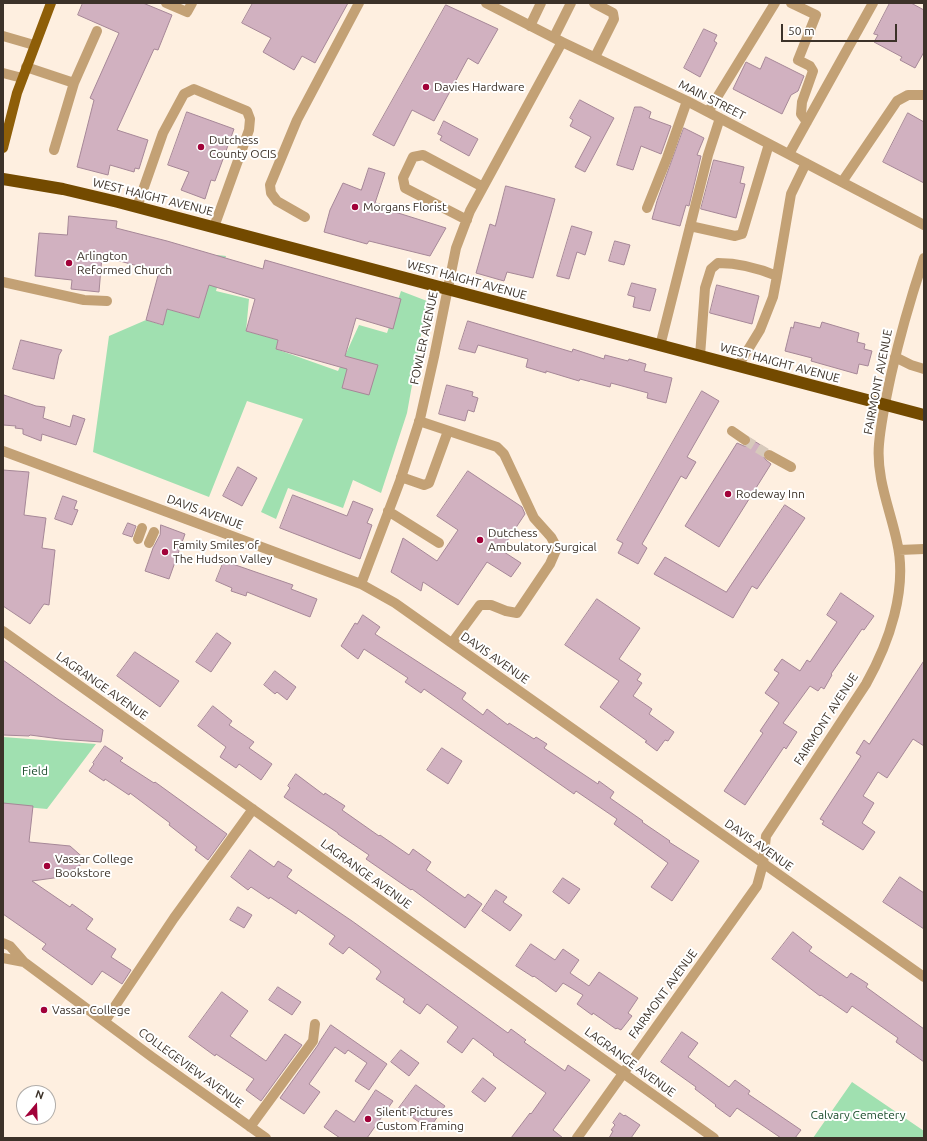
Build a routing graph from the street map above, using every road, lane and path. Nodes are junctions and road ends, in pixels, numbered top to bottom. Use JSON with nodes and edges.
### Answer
{"nodes":[{"id":1,"x":51,"y":3,"type":"edge"},
{"id":2,"x":166,"y":3,"type":"edge"},
{"id":3,"x":192,"y":3,"type":"edge"},
{"id":4,"x":359,"y":3,"type":"edge"},
{"id":5,"x":486,"y":3,"type":"edge"},
{"id":6,"x":541,"y":3,"type":"edge"},
{"id":7,"x":571,"y":3,"type":"edge"},
{"id":8,"x":594,"y":3,"type":"edge"},
{"id":9,"x":775,"y":3,"type":"edge"},
{"id":10,"x":791,"y":3,"type":"edge"},
{"id":11,"x":873,"y":3,"type":"edge"},
{"id":12,"x":530,"y":26,"type":"junction"},
{"id":13,"x":97,"y":31,"type":"dead end"},
{"id":14,"x":3,"y":36,"type":"edge"},
{"id":15,"x":558,"y":40,"type":"junction"},
{"id":16,"x":34,"y":45,"type":"junction"},
{"id":17,"x":595,"y":57,"type":"junction"},
{"id":18,"x":26,"y":67,"type":"junction"},
{"id":19,"x":3,"y":73,"type":"edge"},
{"id":20,"x":22,"y":78,"type":"junction"},
{"id":21,"x":74,"y":83,"type":"junction"},
{"id":22,"x":924,"y":95,"type":"edge"},
{"id":23,"x":687,"y":101,"type":"junction"},
{"id":24,"x":708,"y":112,"type":"junction"},
{"id":25,"x":720,"y":118,"type":"junction"},
{"id":26,"x":807,"y":122,"type":"junction"},
{"id":27,"x":770,"y":144,"type":"junction"},
{"id":28,"x":3,"y":148,"type":"edge"},
{"id":29,"x":54,"y":150,"type":"dead end"},
{"id":30,"x":789,"y":154,"type":"junction"},
{"id":31,"x":806,"y":163,"type":"junction"},
{"id":32,"x":3,"y":179,"type":"edge"},
{"id":33,"x":842,"y":182,"type":"junction"},
{"id":34,"x":483,"y":187,"type":"junction"},
{"id":35,"x":137,"y":207,"type":"junction"},
{"id":36,"x":647,"y":208,"type":"dead end"},
{"id":37,"x":305,"y":217,"type":"dead end"},
{"id":38,"x":467,"y":220,"type":"junction"},
{"id":39,"x":924,"y":225,"type":"edge"},
{"id":40,"x":690,"y":226,"type":"junction"},
{"id":41,"x":214,"y":227,"type":"junction"},
{"id":42,"x":924,"y":258,"type":"edge"},
{"id":43,"x":777,"y":276,"type":"junction"},
{"id":44,"x":3,"y":282,"type":"edge"},
{"id":45,"x":447,"y":289,"type":"junction"},
{"id":46,"x":107,"y":301,"type":"dead end"},
{"id":47,"x":660,"y":346,"type":"junction"},
{"id":48,"x":700,"y":356,"type":"junction"},
{"id":49,"x":895,"y":357,"type":"junction"},
{"id":50,"x":738,"y":366,"type":"junction"},
{"id":51,"x":924,"y":369,"type":"edge"},
{"id":52,"x":884,"y":405,"type":"junction"},
{"id":53,"x":923,"y":415,"type":"edge"},
{"id":54,"x":419,"y":421,"type":"junction"},
{"id":55,"x":448,"y":431,"type":"junction"},
{"id":56,"x":732,"y":431,"type":"dead end"},
{"id":57,"x":744,"y":440,"type":"tunnel mouth"},
{"id":58,"x":3,"y":451,"type":"edge"},
{"id":59,"x":769,"y":455,"type":"tunnel mouth"},
{"id":60,"x":791,"y":468,"type":"dead end"},
{"id":61,"x":401,"y":477,"type":"junction"},
{"id":62,"x":388,"y":511,"type":"junction"},
{"id":63,"x":142,"y":528,"type":"dead end"},
{"id":64,"x":154,"y":532,"type":"dead end"},
{"id":65,"x":138,"y":539,"type":"dead end"},
{"id":66,"x":149,"y":543,"type":"dead end"},
{"id":67,"x":439,"y":544,"type":"dead end"},
{"id":68,"x":924,"y":549,"type":"edge"},
{"id":69,"x":899,"y":550,"type":"junction"},
{"id":70,"x":361,"y":584,"type":"junction"},
{"id":71,"x":3,"y":631,"type":"edge"},
{"id":72,"x":452,"y":643,"type":"junction"},
{"id":73,"x":253,"y":809,"type":"junction"},
{"id":74,"x":763,"y":864,"type":"junction"},
{"id":75,"x":3,"y":943,"type":"edge"},
{"id":76,"x":3,"y":958,"type":"edge"},
{"id":77,"x":24,"y":962,"type":"junction"},
{"id":78,"x":924,"y":976,"type":"edge"},
{"id":79,"x":105,"y":1021,"type":"junction"},
{"id":80,"x":315,"y":1024,"type":"dead end"},
{"id":81,"x":623,"y":1073,"type":"junction"},
{"id":82,"x":250,"y":1127,"type":"junction"},
{"id":83,"x":266,"y":1138,"type":"edge"},
{"id":84,"x":577,"y":1138,"type":"edge"},
{"id":85,"x":714,"y":1138,"type":"edge"}],
"edges":[{"from":1,"to":16,"type":"main road"},
{"from":2,"to":3,"type":"street"},
{"from":4,"to":37,"type":"street"},
{"from":5,"to":12,"type":"street","name":"MAIN STREET"},
{"from":6,"to":12,"type":"street"},
{"from":7,"to":15,"type":"street","name":"FOWLER AVENUE"},
{"from":8,"to":17,"type":"street"},
{"from":9,"to":24,"type":"street"},
{"from":10,"to":26,"type":"street"},
{"from":11,"to":26,"type":"street"},
{"from":12,"to":15,"type":"street","name":"MAIN STREET"},
{"from":13,"to":21,"type":"street"},
{"from":14,"to":16,"type":"street"},
{"from":15,"to":17,"type":"street","name":"MAIN STREET"},
{"from":15,"to":34,"type":"street","name":"FOWLER AVENUE"},
{"from":16,"to":18,"type":"main road"},
{"from":17,"to":23,"type":"street","name":"MAIN STREET"},
{"from":18,"to":20,"type":"main road"},
{"from":18,"to":21,"type":"street"},
{"from":19,"to":20,"type":"street"},
{"from":20,"to":28,"type":"main road"},
{"from":21,"to":29,"type":"street"},
{"from":22,"to":33,"type":"street"},
{"from":23,"to":24,"type":"street","name":"MAIN STREET"},
{"from":23,"to":36,"type":"street"},
{"from":24,"to":25,"type":"street","name":"MAIN STREET"},
{"from":25,"to":27,"type":"street","name":"MAIN STREET"},
{"from":25,"to":40,"type":"street"},
{"from":26,"to":30,"type":"street"},
{"from":27,"to":30,"type":"street","name":"MAIN STREET"},
{"from":27,"to":40,"type":"street"},
{"from":30,"to":31,"type":"street","name":"MAIN STREET"},
{"from":31,"to":33,"type":"street","name":"MAIN STREET"},
{"from":31,"to":43,"type":"street"},
{"from":32,"to":35,"type":"highway","name":"WEST HAIGHT AVENUE"},
{"from":33,"to":39,"type":"street","name":"MAIN STREET"},
{"from":34,"to":38,"type":"street","name":"FOWLER AVENUE"},
{"from":34,"to":38,"type":"street"},
{"from":35,"to":41,"type":"highway","name":"WEST HAIGHT AVENUE"},
{"from":35,"to":41,"type":"street"},
{"from":38,"to":45,"type":"street","name":"FOWLER AVENUE"},
{"from":40,"to":47,"type":"street"},
{"from":41,"to":45,"type":"highway","name":"WEST HAIGHT AVENUE"},
{"from":42,"to":49,"type":"street","name":"FAIRMONT AVENUE"},
{"from":43,"to":48,"type":"street"},
{"from":43,"to":50,"type":"street"},
{"from":44,"to":46,"type":"street"},
{"from":45,"to":47,"type":"highway","name":"WEST HAIGHT AVENUE"},
{"from":45,"to":54,"type":"street","name":"FOWLER AVENUE"},
{"from":47,"to":48,"type":"highway","name":"WEST HAIGHT AVENUE"},
{"from":48,"to":50,"type":"highway","name":"WEST HAIGHT AVENUE"},
{"from":49,"to":51,"type":"street"},
{"from":49,"to":52,"type":"street","name":"FAIRMONT AVENUE"},
{"from":50,"to":52,"type":"highway","name":"WEST HAIGHT AVENUE"},
{"from":52,"to":53,"type":"highway","name":"WEST HAIGHT AVENUE"},
{"from":52,"to":69,"type":"street","name":"FAIRMONT AVENUE"},
{"from":54,"to":55,"type":"street"},
{"from":54,"to":61,"type":"street","name":"FOWLER AVENUE"},
{"from":55,"to":61,"type":"street"},
{"from":55,"to":72,"type":"street"},
{"from":56,"to":57,"type":"street"},
{"from":58,"to":70,"type":"street","name":"DAVIS AVENUE"},
{"from":59,"to":60,"type":"street"},
{"from":61,"to":62,"type":"street","name":"FOWLER AVENUE"},
{"from":62,"to":67,"type":"street"},
{"from":62,"to":70,"type":"street","name":"FOWLER AVENUE"},
{"from":63,"to":65,"type":"street"},
{"from":64,"to":66,"type":"street"},
{"from":68,"to":69,"type":"street"},
{"from":69,"to":74,"type":"street","name":"FAIRMONT AVENUE"},
{"from":70,"to":72,"type":"street","name":"DAVIS AVENUE"},
{"from":71,"to":73,"type":"street","name":"LAGRANGE AVENUE"},
{"from":72,"to":74,"type":"street","name":"DAVIS AVENUE"},
{"from":73,"to":79,"type":"street"},
{"from":73,"to":81,"type":"street","name":"LAGRANGE AVENUE"},
{"from":74,"to":78,"type":"street","name":"DAVIS AVENUE"},
{"from":74,"to":81,"type":"street","name":"FAIRMONT AVENUE"},
{"from":75,"to":77,"type":"street","name":"COLLEGEVIEW AVENUE"},
{"from":76,"to":77,"type":"street","name":"COLLEGEVIEW AVENUE"},
{"from":77,"to":79,"type":"street","name":"COLLEGEVIEW AVENUE"},
{"from":79,"to":82,"type":"street","name":"COLLEGEVIEW AVENUE"},
{"from":80,"to":82,"type":"street"},
{"from":81,"to":84,"type":"street","name":"FAIRMONT AVENUE"},
{"from":81,"to":85,"type":"street","name":"LAGRANGE AVENUE"},
{"from":82,"to":83,"type":"street","name":"COLLEGEVIEW AVENUE"}]}
